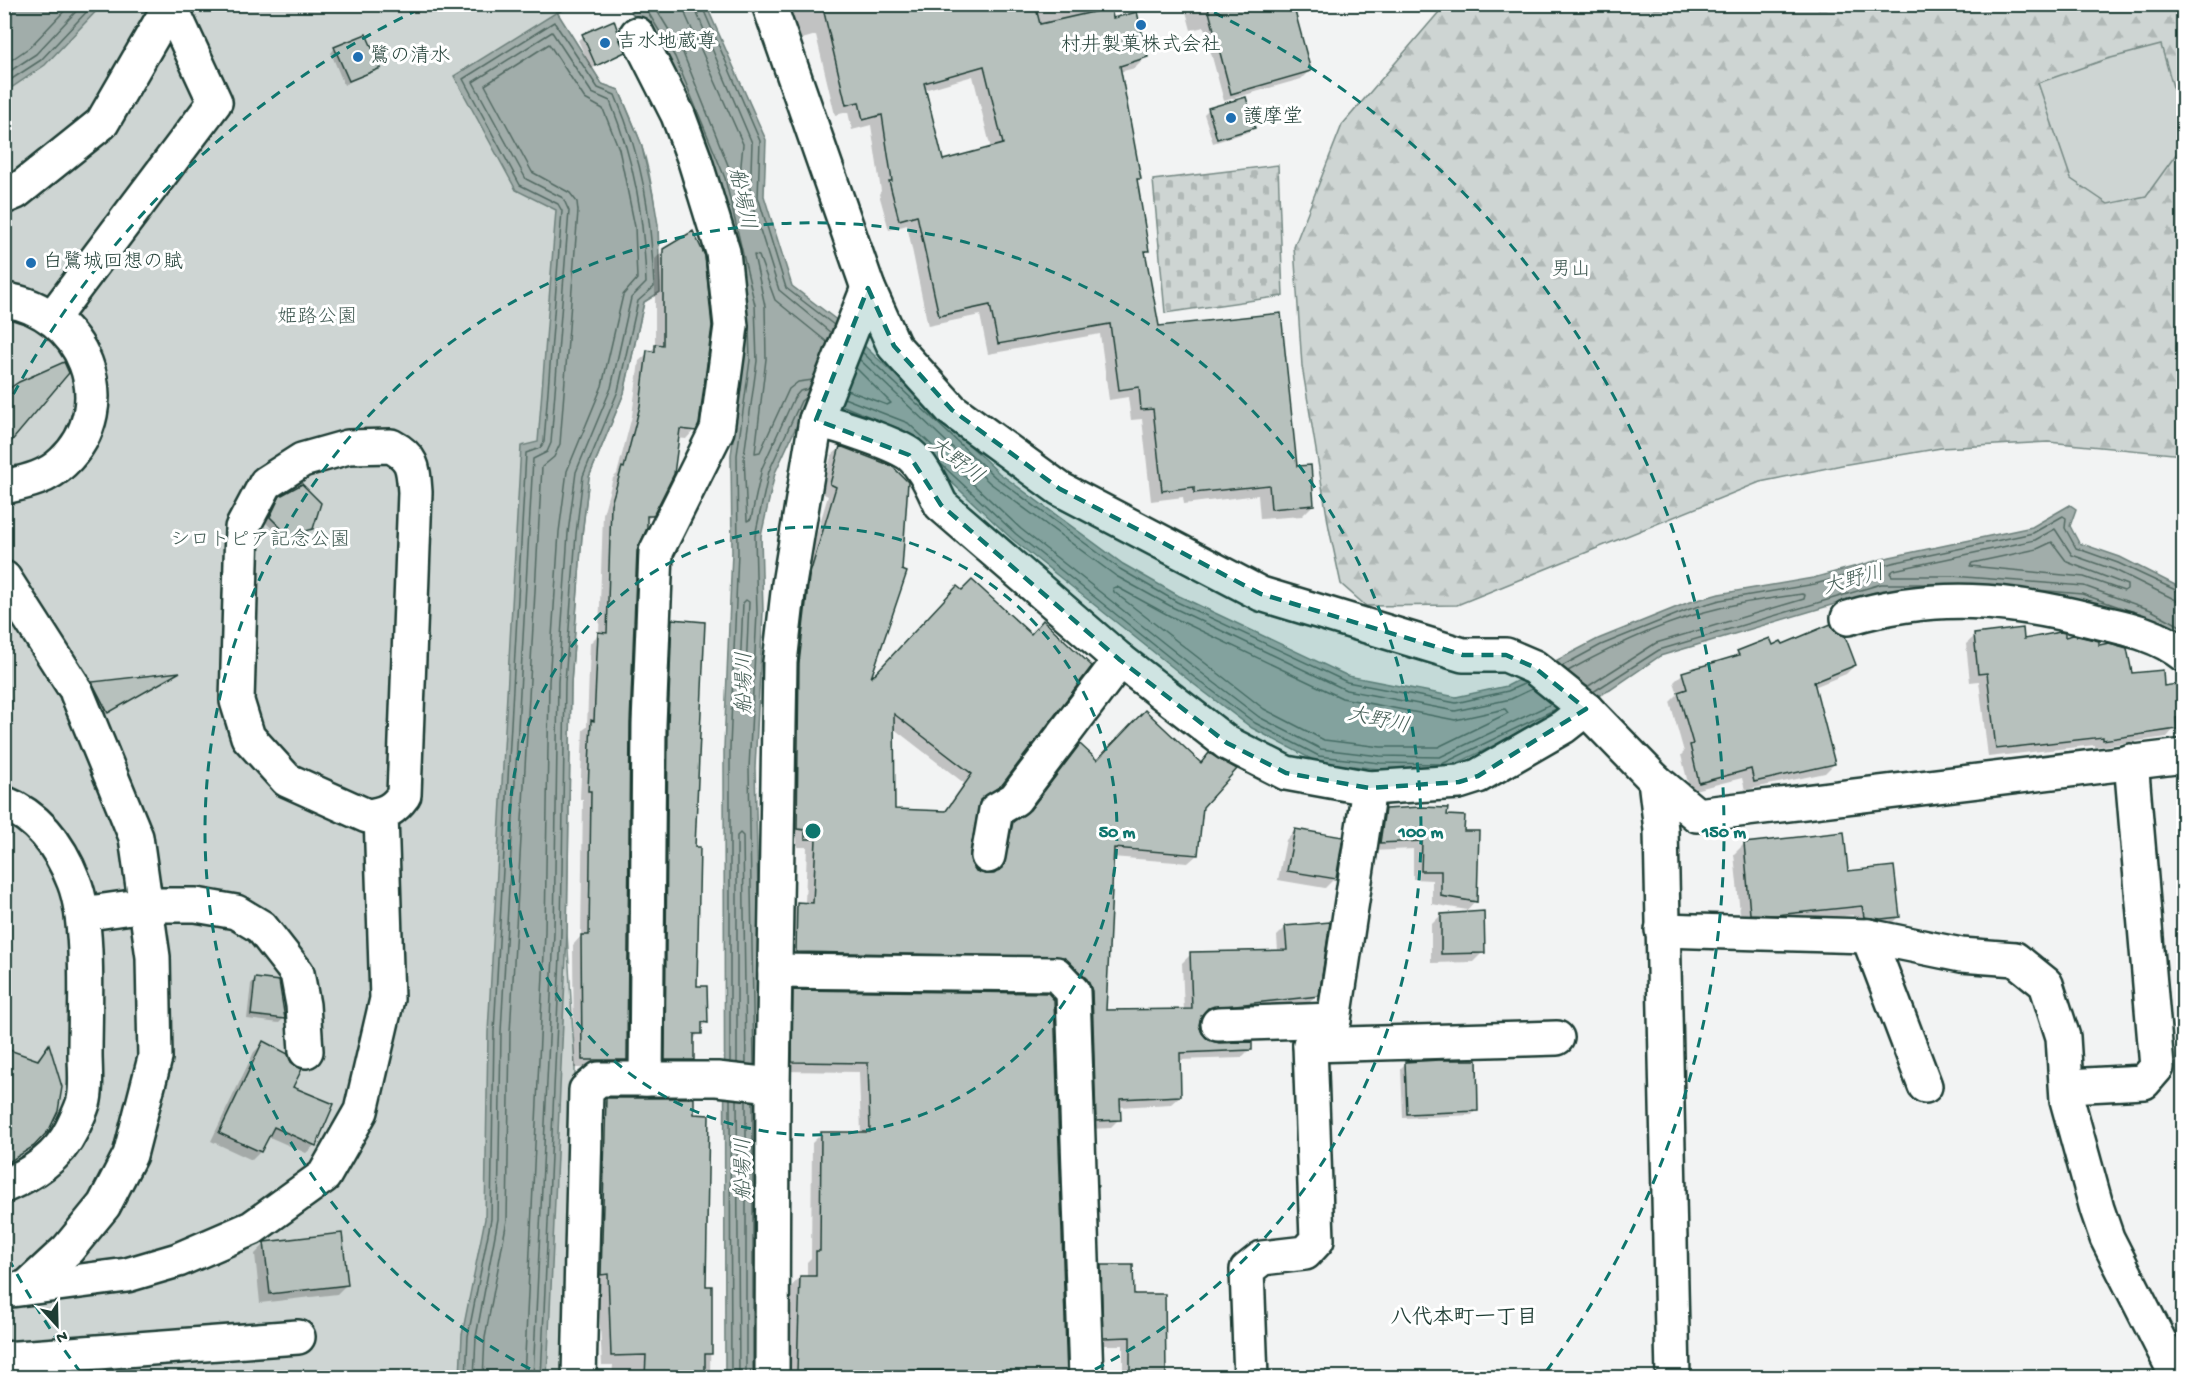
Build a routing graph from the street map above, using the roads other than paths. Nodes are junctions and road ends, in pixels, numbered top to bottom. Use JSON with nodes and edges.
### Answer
{"nodes":[{"id":1,"x":769,"y":4,"type":"edge"},
{"id":2,"x":171,"y":6,"type":"edge"},
{"id":3,"x":636,"y":34,"type":"dead end"},
{"id":4,"x":4,"y":197,"type":"edge"},
{"id":5,"x":868,"y":288,"type":"junction"},
{"id":6,"x":4,"y":300,"type":"edge"},
{"id":7,"x":53,"y":317,"type":"junction"},
{"id":8,"x":816,"y":420,"type":"junction"},
{"id":9,"x":4,"y":487,"type":"edge"},
{"id":10,"x":4,"y":578,"type":"edge"},
{"id":11,"x":1848,"y":618,"type":"dead end"},
{"id":12,"x":2184,"y":655,"type":"edge"},
{"id":13,"x":1120,"y":660,"type":"junction"},
{"id":14,"x":1586,"y":709,"type":"junction"},
{"id":15,"x":2184,"y":756,"type":"edge"},
{"id":16,"x":2131,"y":761,"type":"junction"},
{"id":17,"x":1655,"y":780,"type":"junction"},
{"id":18,"x":1369,"y":788,"type":"junction"},
{"id":19,"x":4,"y":803,"type":"edge"},
{"id":20,"x":381,"y":815,"type":"junction"},
{"id":21,"x":988,"y":856,"type":"dead end"},
{"id":22,"x":146,"y":905,"type":"junction"},
{"id":23,"x":82,"y":914,"type":"junction"},
{"id":24,"x":1662,"y":930,"type":"junction"},
{"id":25,"x":1868,"y":936,"type":"junction"},
{"id":26,"x":775,"y":970,"type":"junction"},
{"id":27,"x":1334,"y":1020,"type":"junction"},
{"id":28,"x":1218,"y":1024,"type":"dead end"},
{"id":29,"x":1557,"y":1038,"type":"dead end"},
{"id":30,"x":1310,"y":1045,"type":"junction"},
{"id":31,"x":306,"y":1052,"type":"dead end"},
{"id":32,"x":646,"y":1079,"type":"junction"},
{"id":33,"x":773,"y":1085,"type":"junction"},
{"id":34,"x":1925,"y":1086,"type":"dead end"},
{"id":35,"x":2067,"y":1086,"type":"junction"},
{"id":36,"x":4,"y":1186,"type":"edge"},
{"id":37,"x":16,"y":1289,"type":"edge"},
{"id":38,"x":298,"y":1337,"type":"dead end"},
{"id":39,"x":4,"y":1359,"type":"edge"},
{"id":40,"x":579,"y":1377,"type":"edge"},
{"id":41,"x":772,"y":1377,"type":"edge"},
{"id":42,"x":1086,"y":1377,"type":"edge"},
{"id":43,"x":1251,"y":1377,"type":"edge"},
{"id":44,"x":1673,"y":1377,"type":"edge"},
{"id":45,"x":2178,"y":1377,"type":"edge"}],
"edges":[{"from":1,"to":5,"type":"street"},
{"from":2,"to":4,"type":"street"},
{"from":2,"to":7,"type":"street"},
{"from":3,"to":32,"type":"street"},
{"from":5,"to":8,"type":"street"},
{"from":5,"to":14,"type":"street"},
{"from":6,"to":7,"type":"street"},
{"from":7,"to":9,"type":"street"},
{"from":8,"to":13,"type":"street"},
{"from":8,"to":26,"type":"street"},
{"from":10,"to":22,"type":"street"},
{"from":11,"to":12,"type":"street"},
{"from":13,"to":18,"type":"street"},
{"from":13,"to":21,"type":"street"},
{"from":14,"to":17,"type":"street"},
{"from":14,"to":18,"type":"street"},
{"from":15,"to":16,"type":"street"},
{"from":16,"to":17,"type":"street"},
{"from":16,"to":35,"type":"street"},
{"from":17,"to":24,"type":"street"},
{"from":18,"to":27,"type":"street"},
{"from":19,"to":23,"type":"street"},
{"from":20,"to":20,"type":"street"},
{"from":20,"to":37,"type":"street"},
{"from":22,"to":23,"type":"street"},
{"from":22,"to":31,"type":"street"},
{"from":22,"to":37,"type":"street"},
{"from":23,"to":36,"type":"street"},
{"from":24,"to":25,"type":"street"},
{"from":24,"to":44,"type":"street"},
{"from":25,"to":34,"type":"street"},
{"from":25,"to":35,"type":"street"},
{"from":26,"to":33,"type":"street"},
{"from":26,"to":42,"type":"street"},
{"from":27,"to":28,"type":"street"},
{"from":27,"to":30,"type":"street"},
{"from":29,"to":30,"type":"street"},
{"from":30,"to":43,"type":"street"},
{"from":32,"to":33,"type":"street"},
{"from":32,"to":40,"type":"street"},
{"from":33,"to":41,"type":"street"},
{"from":35,"to":45,"type":"street"},
{"from":38,"to":39,"type":"street"}]}
